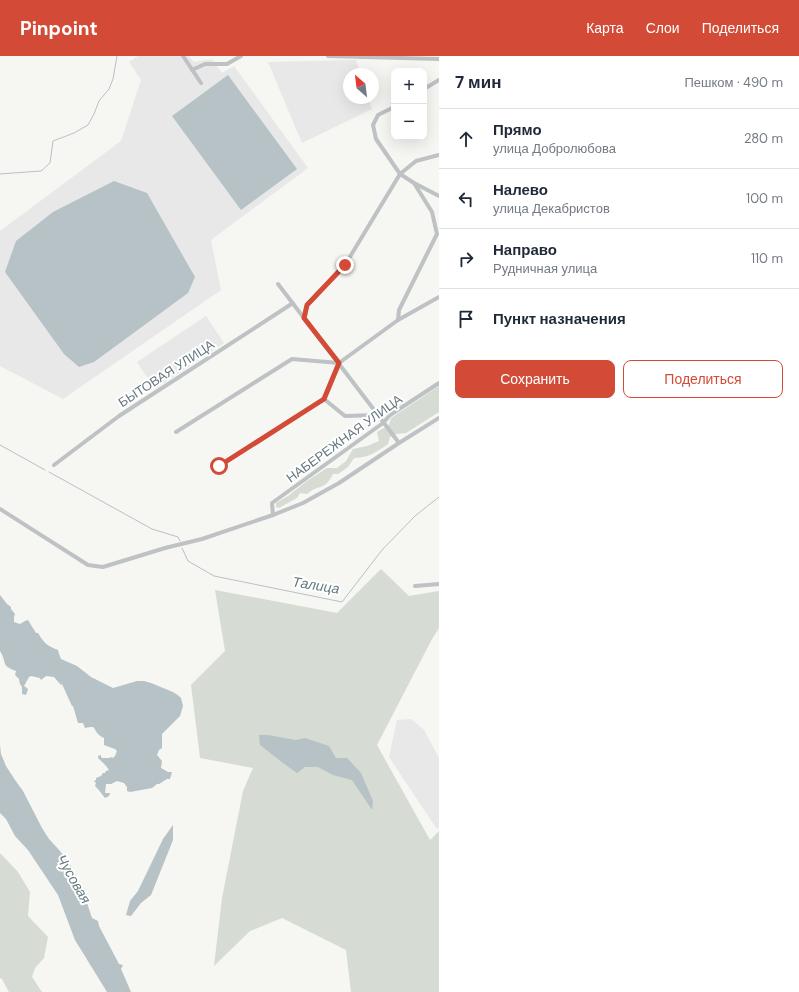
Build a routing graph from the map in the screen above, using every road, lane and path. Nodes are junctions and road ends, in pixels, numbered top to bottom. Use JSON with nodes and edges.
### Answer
{"nodes":[{"id":1,"x":183,"y":56,"type":"edge"},
{"id":2,"x":241,"y":56,"type":"edge"},
{"id":3,"x":328,"y":56,"type":"edge"},
{"id":4,"x":439,"y":59,"type":"edge"},
{"id":5,"x":192,"y":70,"type":"junction"},
{"id":6,"x":439,"y":80,"type":"edge"},
{"id":7,"x":201,"y":83,"type":"dead end"},
{"id":8,"x":427,"y":87,"type":"edge"},
{"id":9,"x":391,"y":108,"type":"edge"},
{"id":10,"x":439,"y":155,"type":"edge"},
{"id":11,"x":400,"y":174,"type":"junction"},
{"id":12,"x":414,"y":183,"type":"junction"},
{"id":13,"x":439,"y":196,"type":"edge"},
{"id":14,"x":438,"y":234,"type":"edge"},
{"id":15,"x":278,"y":284,"type":"dead end"},
{"id":16,"x":439,"y":297,"type":"edge"},
{"id":17,"x":293,"y":303,"type":"junction"},
{"id":18,"x":304,"y":318,"type":"junction"},
{"id":19,"x":398,"y":320,"type":"junction"},
{"id":20,"x":339,"y":363,"type":"junction"},
{"id":21,"x":439,"y":383,"type":"edge"},
{"id":22,"x":324,"y":399,"type":"junction"},
{"id":23,"x":378,"y":414,"type":"junction"},
{"id":24,"x":439,"y":418,"type":"edge"},
{"id":25,"x":383,"y":423,"type":"junction"},
{"id":26,"x":176,"y":432,"type":"dead end"},
{"id":27,"x":399,"y":443,"type":"junction"},
{"id":28,"x":54,"y":465,"type":"dead end"},
{"id":29,"x":219,"y":466,"type":"dead end"},
{"id":30,"x":0,"y":508,"type":"edge"},
{"id":31,"x":274,"y":515,"type":"junction"},
{"id":32,"x":439,"y":584,"type":"edge"},
{"id":33,"x":415,"y":586,"type":"dead end"}],
"edges":[{"from":1,"to":5,"type":"street"},
{"from":2,"to":5,"type":"street"},
{"from":3,"to":4,"type":"street"},
{"from":5,"to":7,"type":"street"},
{"from":6,"to":8,"type":"street"},
{"from":9,"to":11,"type":"street"},
{"from":10,"to":11,"type":"street"},
{"from":11,"to":12,"type":"street"},
{"from":11,"to":18,"type":"street"},
{"from":12,"to":13,"type":"street"},
{"from":12,"to":14,"type":"street"},
{"from":14,"to":19,"type":"street"},
{"from":15,"to":17,"type":"street"},
{"from":16,"to":19,"type":"street"},
{"from":17,"to":18,"type":"street"},
{"from":17,"to":28,"type":"street","name":"БЫТОВАЯ УЛИЦА"},
{"from":18,"to":20,"type":"street"},
{"from":19,"to":20,"type":"street"},
{"from":20,"to":22,"type":"street"},
{"from":20,"to":23,"type":"street"},
{"from":20,"to":26,"type":"street"},
{"from":21,"to":25,"type":"street","name":"НАБЕРЕЖНАЯ УЛИЦА"},
{"from":22,"to":23,"type":"street"},
{"from":22,"to":29,"type":"street"},
{"from":23,"to":25,"type":"street"},
{"from":24,"to":27,"type":"street"},
{"from":25,"to":27,"type":"street"},
{"from":25,"to":31,"type":"street","name":"НАБЕРЕЖНАЯ УЛИЦА"},
{"from":27,"to":31,"type":"street"},
{"from":30,"to":31,"type":"street"},
{"from":32,"to":33,"type":"street"}]}
